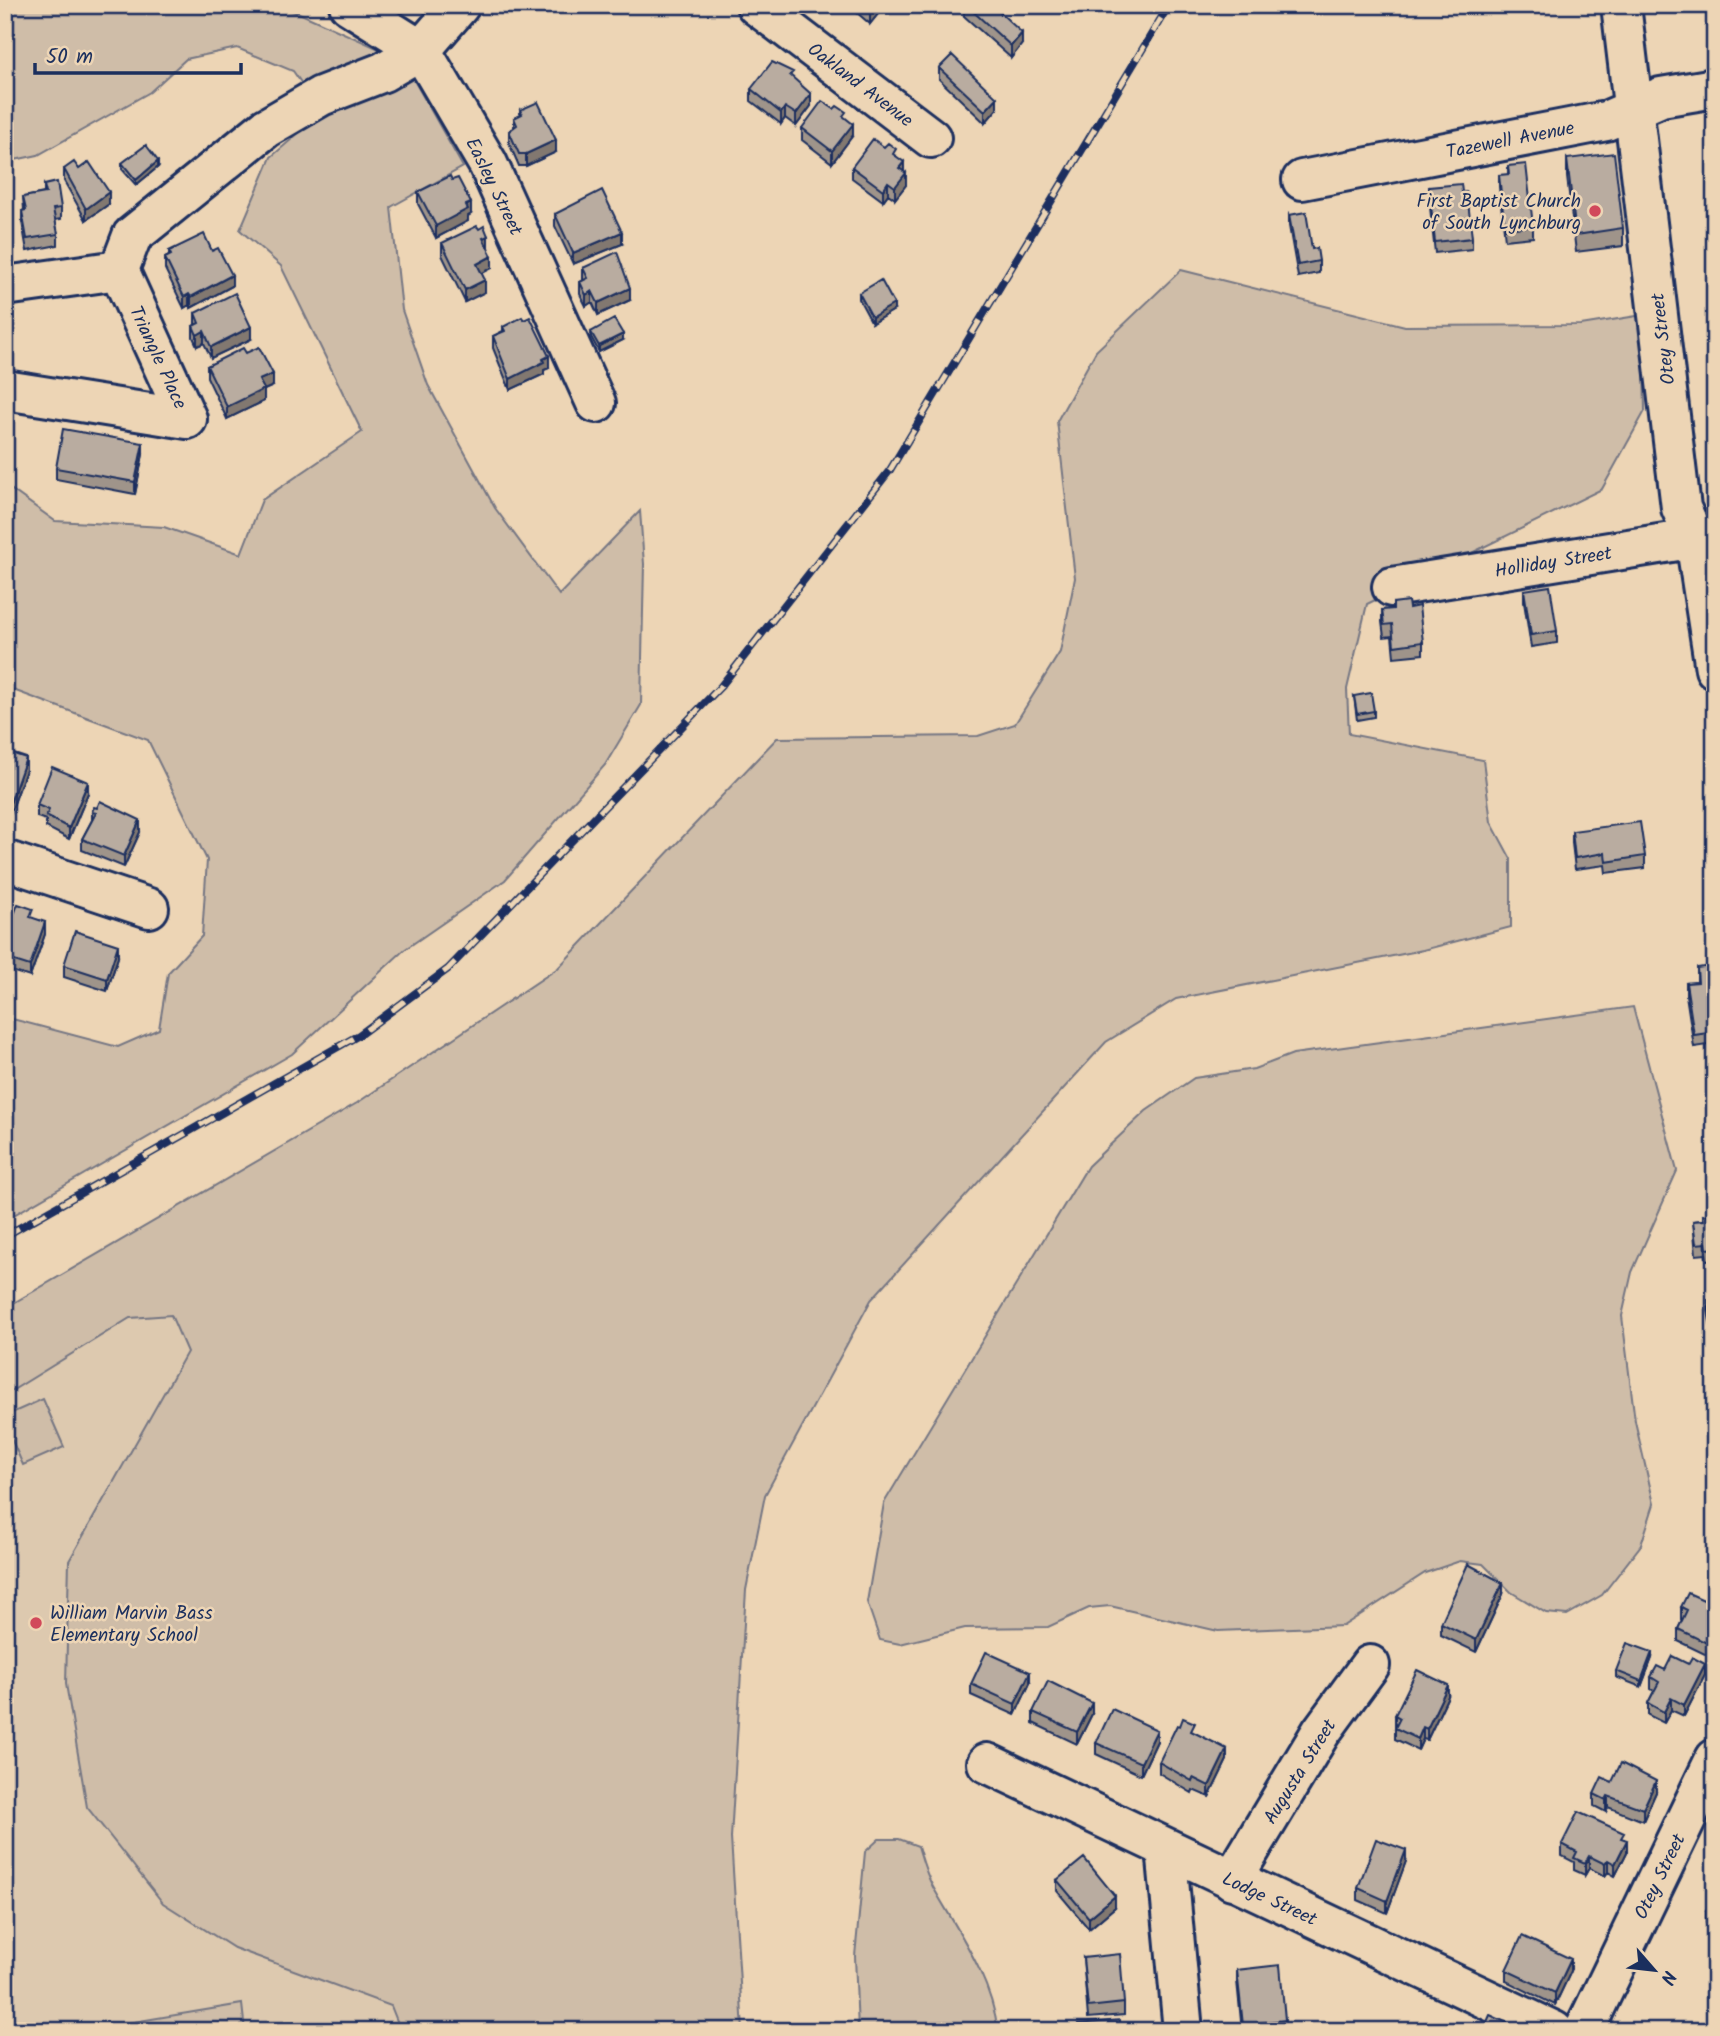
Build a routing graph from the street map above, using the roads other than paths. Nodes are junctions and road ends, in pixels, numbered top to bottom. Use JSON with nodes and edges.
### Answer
{"nodes":[{"id":1,"x":349,"y":5,"type":"edge"},
{"id":2,"x":460,"y":5,"type":"edge"},
{"id":3,"x":756,"y":5,"type":"edge"},
{"id":4,"x":1621,"y":5,"type":"edge"},
{"id":5,"x":421,"y":50,"type":"junction"},
{"id":6,"x":1715,"y":88,"type":"edge"},
{"id":7,"x":1635,"y":110,"type":"junction"},
{"id":8,"x":931,"y":138,"type":"dead end"},
{"id":9,"x":1302,"y":180,"type":"dead end"},
{"id":10,"x":119,"y":270,"type":"junction"},
{"id":11,"x":5,"y":286,"type":"edge"},
{"id":12,"x":5,"y":390,"type":"edge"},
{"id":13,"x":596,"y":403,"type":"dead end"},
{"id":14,"x":1705,"y":537,"type":"edge"},
{"id":15,"x":1392,"y":587,"type":"dead end"},
{"id":16,"x":1715,"y":669,"type":"edge"},
{"id":17,"x":5,"y":860,"type":"edge"},
{"id":18,"x":149,"y":908,"type":"dead end"},
{"id":19,"x":1370,"y":1665,"type":"dead end"},
{"id":20,"x":1715,"y":1759,"type":"edge"},
{"id":21,"x":988,"y":1763,"type":"dead end"},
{"id":22,"x":1166,"y":1848,"type":"junction"},
{"id":23,"x":1232,"y":1880,"type":"junction"},
{"id":24,"x":1183,"y":2031,"type":"edge"},
{"id":25,"x":1554,"y":2031,"type":"edge"},
{"id":26,"x":1584,"y":2031,"type":"edge"}],
"edges":[{"from":1,"to":5,"type":"street","name":"Easley Street"},
{"from":2,"to":5,"type":"street"},
{"from":3,"to":8,"type":"street","name":"Oakland Avenue"},
{"from":4,"to":7,"type":"street","name":"Otey Street"},
{"from":5,"to":10,"type":"street"},
{"from":5,"to":13,"type":"street","name":"Easley Street"},
{"from":6,"to":7,"type":"street","name":"Tazewell Avenue"},
{"from":7,"to":9,"type":"street","name":"Tazewell Avenue"},
{"from":7,"to":14,"type":"street","name":"Otey Street"},
{"from":10,"to":11,"type":"street"},
{"from":10,"to":12,"type":"street","name":"Triangle Place"},
{"from":14,"to":15,"type":"street","name":"Holliday Street"},
{"from":14,"to":16,"type":"street","name":"Otey Street"},
{"from":17,"to":18,"type":"street"},
{"from":19,"to":23,"type":"street","name":"Augusta Street"},
{"from":20,"to":26,"type":"street","name":"Otey Street"},
{"from":21,"to":22,"type":"street","name":"Lodge Street"},
{"from":22,"to":23,"type":"street","name":"Lodge Street"},
{"from":22,"to":24,"type":"street"},
{"from":23,"to":25,"type":"street","name":"Lodge Street"}]}
